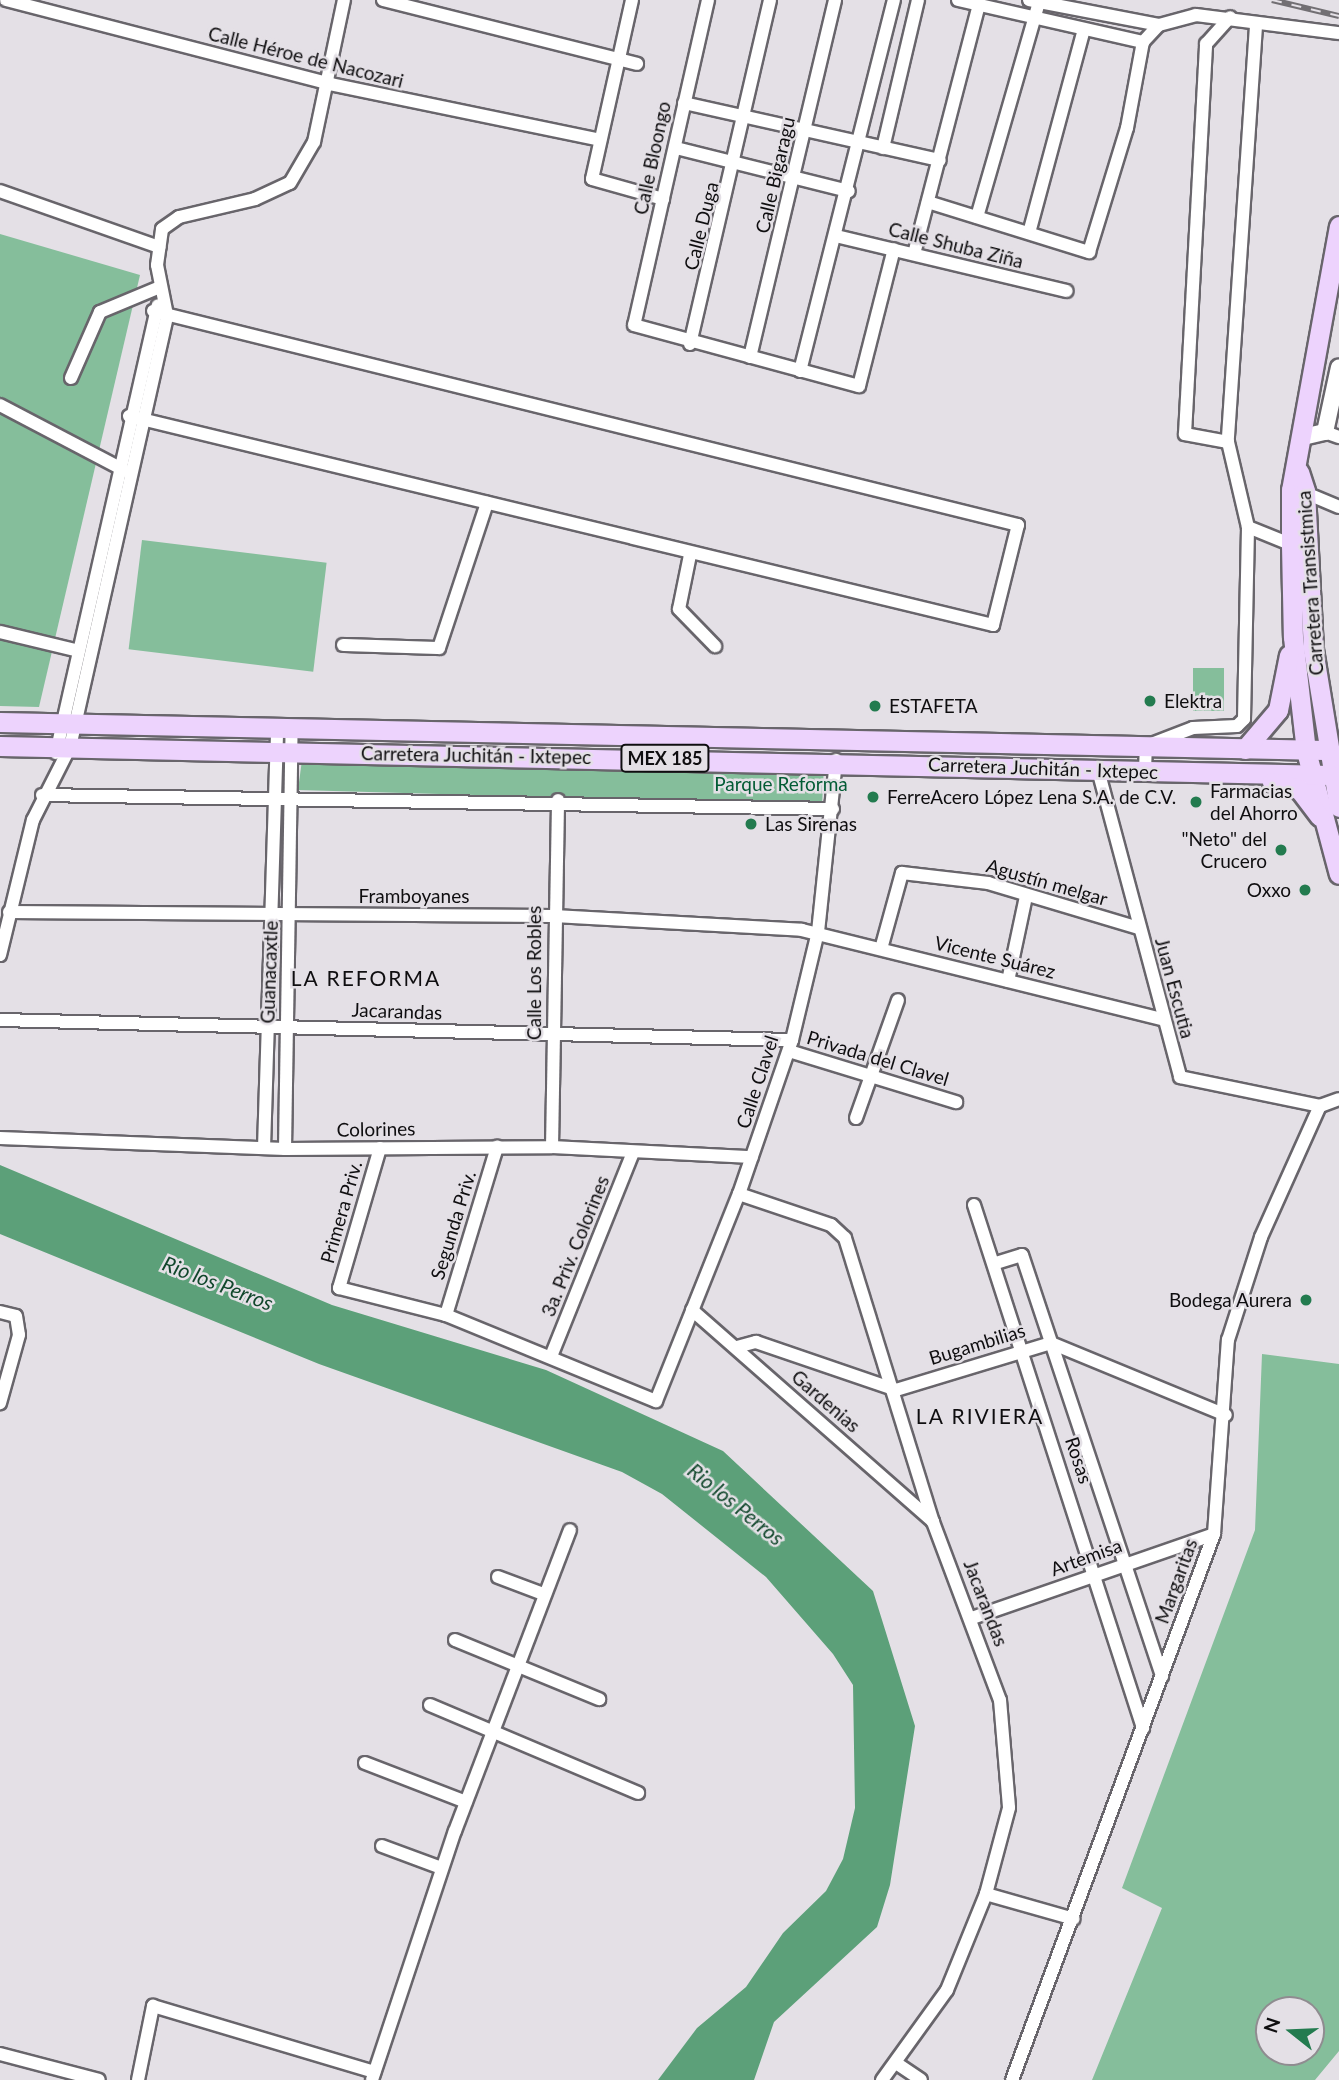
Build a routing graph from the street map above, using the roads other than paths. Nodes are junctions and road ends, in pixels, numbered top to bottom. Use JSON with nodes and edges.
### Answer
{"nodes":[{"id":1,"x":6,"y":0,"type":"edge"},
{"id":2,"x":344,"y":0,"type":"edge"},
{"id":3,"x":383,"y":0,"type":"edge"},
{"id":4,"x":632,"y":0,"type":"edge"},
{"id":5,"x":708,"y":0,"type":"edge"},
{"id":6,"x":770,"y":0,"type":"edge"},
{"id":7,"x":835,"y":0,"type":"edge"},
{"id":8,"x":894,"y":0,"type":"edge"},
{"id":9,"x":918,"y":0,"type":"edge"},
{"id":10,"x":958,"y":0,"type":"edge"},
{"id":11,"x":1034,"y":1,"type":"edge"},
{"id":12,"x":413,"y":3,"type":"edge"},
{"id":13,"x":979,"y":5,"type":"junction"},
{"id":14,"x":1230,"y":17,"type":"junction"},
{"id":15,"x":1034,"y":19,"type":"junction"},
{"id":16,"x":1160,"y":25,"type":"junction"},
{"id":17,"x":1256,"y":26,"type":"junction"},
{"id":18,"x":1084,"y":29,"type":"junction"},
{"id":19,"x":1339,"y":33,"type":"edge"},
{"id":20,"x":1143,"y":42,"type":"junction"},
{"id":21,"x":618,"y":57,"type":"junction"},
{"id":22,"x":637,"y":64,"type":"dead end"},
{"id":23,"x":330,"y":84,"type":"junction"},
{"id":24,"x":684,"y":103,"type":"junction"},
{"id":25,"x":747,"y":117,"type":"junction"},
{"id":26,"x":805,"y":131,"type":"junction"},
{"id":27,"x":600,"y":140,"type":"junction"},
{"id":28,"x":861,"y":144,"type":"junction"},
{"id":29,"x":676,"y":148,"type":"junction"},
{"id":30,"x":883,"y":148,"type":"junction"},
{"id":31,"x":940,"y":160,"type":"junction"},
{"id":32,"x":737,"y":163,"type":"junction"},
{"id":33,"x":797,"y":178,"type":"junction"},
{"id":34,"x":0,"y":191,"type":"edge"},
{"id":35,"x":849,"y":191,"type":"junction"},
{"id":36,"x":663,"y":199,"type":"junction"},
{"id":37,"x":928,"y":202,"type":"junction"},
{"id":38,"x":977,"y":217,"type":"junction"},
{"id":39,"x":1339,"y":226,"type":"edge"},
{"id":40,"x":1029,"y":233,"type":"junction"},
{"id":41,"x":836,"y":236,"type":"junction"},
{"id":42,"x":159,"y":247,"type":"junction"},
{"id":43,"x":894,"y":249,"type":"junction"},
{"id":44,"x":915,"y":254,"type":"junction"},
{"id":45,"x":1067,"y":291,"type":"dead end"},
{"id":46,"x":161,"y":292,"type":"junction"},
{"id":47,"x":153,"y":311,"type":"junction"},
{"id":48,"x":167,"y":314,"type":"junction"},
{"id":49,"x":690,"y":344,"type":"junction"},
{"id":50,"x":750,"y":357,"type":"junction"},
{"id":51,"x":1339,"y":367,"type":"edge"},
{"id":52,"x":800,"y":371,"type":"junction"},
{"id":53,"x":71,"y":378,"type":"dead end"},
{"id":54,"x":0,"y":405,"type":"edge"},
{"id":55,"x":129,"y":416,"type":"junction"},
{"id":56,"x":142,"y":420,"type":"junction"},
{"id":57,"x":1332,"y":435,"type":"edge"},
{"id":58,"x":1303,"y":437,"type":"junction"},
{"id":59,"x":1228,"y":442,"type":"junction"},
{"id":60,"x":117,"y":468,"type":"junction"},
{"id":61,"x":130,"y":471,"type":"junction"},
{"id":62,"x":1299,"y":484,"type":"junction"},
{"id":63,"x":486,"y":503,"type":"junction"},
{"id":64,"x":1339,"y":507,"type":"edge"},
{"id":65,"x":1248,"y":527,"type":"junction"},
{"id":66,"x":1300,"y":546,"type":"junction"},
{"id":67,"x":690,"y":555,"type":"junction"},
{"id":68,"x":0,"y":632,"type":"edge"},
{"id":69,"x":1293,"y":637,"type":"junction"},
{"id":70,"x":343,"y":645,"type":"dead end"},
{"id":71,"x":715,"y":646,"type":"dead end"},
{"id":72,"x":75,"y":650,"type":"junction"},
{"id":73,"x":75,"y":680,"type":"junction"},
{"id":74,"x":1319,"y":695,"type":"junction"},
{"id":75,"x":1339,"y":721,"type":"edge"},
{"id":76,"x":0,"y":722,"type":"edge"},
{"id":77,"x":67,"y":723,"type":"junction"},
{"id":78,"x":284,"y":726,"type":"junction"},
{"id":79,"x":0,"y":746,"type":"edge"},
{"id":80,"x":1146,"y":746,"type":"junction"},
{"id":81,"x":1245,"y":749,"type":"junction"},
{"id":82,"x":61,"y":751,"type":"junction"},
{"id":83,"x":1324,"y":751,"type":"edge"},
{"id":84,"x":285,"y":752,"type":"junction"},
{"id":85,"x":836,"y":760,"type":"junction"},
{"id":86,"x":1098,"y":770,"type":"junction"},
{"id":87,"x":1145,"y":771,"type":"junction"},
{"id":88,"x":1248,"y":775,"type":"junction"},
{"id":89,"x":1327,"y":775,"type":"edge"},
{"id":90,"x":42,"y":795,"type":"junction"},
{"id":91,"x":274,"y":796,"type":"junction"},
{"id":92,"x":291,"y":796,"type":"junction"},
{"id":93,"x":558,"y":800,"type":"junction"},
{"id":94,"x":1339,"y":807,"type":"edge"},
{"id":95,"x":833,"y":808,"type":"junction"},
{"id":96,"x":1325,"y":824,"type":"junction"},
{"id":97,"x":1339,"y":874,"type":"edge"},
{"id":98,"x":1026,"y":895,"type":"junction"},
{"id":99,"x":9,"y":912,"type":"junction"},
{"id":100,"x":268,"y":915,"type":"junction"},
{"id":101,"x":291,"y":915,"type":"junction"},
{"id":102,"x":554,"y":916,"type":"junction"},
{"id":103,"x":1139,"y":929,"type":"junction"},
{"id":104,"x":818,"y":932,"type":"junction"},
{"id":105,"x":881,"y":949,"type":"junction"},
{"id":106,"x":0,"y":955,"type":"edge"},
{"id":107,"x":1008,"y":981,"type":"junction"},
{"id":108,"x":898,"y":1000,"type":"dead end"},
{"id":109,"x":1162,"y":1019,"type":"junction"},
{"id":110,"x":0,"y":1020,"type":"edge"},
{"id":111,"x":264,"y":1026,"type":"junction"},
{"id":112,"x":286,"y":1026,"type":"junction"},
{"id":113,"x":553,"y":1037,"type":"junction"},
{"id":114,"x":790,"y":1046,"type":"junction"},
{"id":115,"x":871,"y":1076,"type":"junction"},
{"id":116,"x":1339,"y":1099,"type":"edge"},
{"id":117,"x":956,"y":1101,"type":"dead end"},
{"id":118,"x":1320,"y":1106,"type":"junction"},
{"id":119,"x":856,"y":1118,"type":"dead end"},
{"id":120,"x":0,"y":1138,"type":"edge"},
{"id":121,"x":497,"y":1147,"type":"junction"},
{"id":122,"x":552,"y":1147,"type":"junction"},
{"id":123,"x":264,"y":1148,"type":"junction"},
{"id":124,"x":380,"y":1148,"type":"junction"},
{"id":125,"x":285,"y":1149,"type":"junction"},
{"id":126,"x":633,"y":1153,"type":"junction"},
{"id":127,"x":752,"y":1157,"type":"junction"},
{"id":128,"x":739,"y":1194,"type":"junction"},
{"id":129,"x":974,"y":1205,"type":"dead end"},
{"id":130,"x":996,"y":1263,"type":"junction"},
{"id":131,"x":692,"y":1310,"type":"junction"},
{"id":132,"x":0,"y":1312,"type":"edge"},
{"id":133,"x":446,"y":1315,"type":"junction"},
{"id":134,"x":1051,"y":1343,"type":"junction"},
{"id":135,"x":737,"y":1348,"type":"junction"},
{"id":136,"x":1024,"y":1348,"type":"junction"},
{"id":137,"x":552,"y":1354,"type":"junction"},
{"id":138,"x":896,"y":1390,"type":"junction"},
{"id":139,"x":0,"y":1403,"type":"edge"},
{"id":140,"x":1226,"y":1415,"type":"junction"},
{"id":141,"x":933,"y":1522,"type":"junction"},
{"id":142,"x":570,"y":1530,"type":"dead end"},
{"id":143,"x":1214,"y":1534,"type":"junction"},
{"id":144,"x":1124,"y":1563,"type":"junction"},
{"id":145,"x":1095,"y":1574,"type":"junction"},
{"id":146,"x":498,"y":1577,"type":"dead end"},
{"id":147,"x":543,"y":1594,"type":"junction"},
{"id":148,"x":972,"y":1618,"type":"junction"},
{"id":149,"x":455,"y":1640,"type":"dead end"},
{"id":150,"x":515,"y":1664,"type":"junction"},
{"id":151,"x":1162,"y":1676,"type":"junction"},
{"id":152,"x":599,"y":1699,"type":"dead end"},
{"id":153,"x":430,"y":1705,"type":"dead end"},
{"id":154,"x":1143,"y":1728,"type":"junction"},
{"id":155,"x":490,"y":1732,"type":"junction"},
{"id":156,"x":365,"y":1763,"type":"dead end"},
{"id":157,"x":638,"y":1793,"type":"dead end"},
{"id":158,"x":466,"y":1802,"type":"junction"},
{"id":159,"x":382,"y":1846,"type":"dead end"},
{"id":160,"x":441,"y":1868,"type":"junction"},
{"id":161,"x":986,"y":1894,"type":"junction"},
{"id":162,"x":1074,"y":1919,"type":"junction"},
{"id":163,"x":0,"y":2054,"type":"edge"},
{"id":164,"x":896,"y":2063,"type":"junction"},
{"id":165,"x":373,"y":2076,"type":"edge"},
{"id":166,"x":99,"y":2080,"type":"edge"},
{"id":167,"x":138,"y":2080,"type":"edge"},
{"id":168,"x":882,"y":2080,"type":"edge"},
{"id":169,"x":921,"y":2080,"type":"edge"},
{"id":170,"x":1012,"y":2080,"type":"edge"}],
"edges":[{"from":1,"to":23,"type":"street","name":"Calle Héroe de Nacozari"},
{"from":2,"to":23,"type":"street"},
{"from":3,"to":12,"type":"street"},
{"from":4,"to":21,"type":"street"},
{"from":5,"to":24,"type":"street","name":"Calle Bloongo"},
{"from":6,"to":25,"type":"street","name":"Calle Duga"},
{"from":7,"to":26,"type":"street","name":"Calle Bigaragu"},
{"from":8,"to":28,"type":"street"},
{"from":9,"to":30,"type":"street"},
{"from":10,"to":13,"type":"street"},
{"from":11,"to":15,"type":"street"},
{"from":11,"to":16,"type":"street"},
{"from":12,"to":21,"type":"street"},
{"from":13,"to":15,"type":"street"},
{"from":13,"to":31,"type":"street"},
{"from":14,"to":16,"type":"street"},
{"from":14,"to":17,"type":"street"},
{"from":14,"to":59,"type":"street"},
{"from":15,"to":18,"type":"street"},
{"from":15,"to":38,"type":"street"},
{"from":16,"to":20,"type":"street"},
{"from":17,"to":19,"type":"street"},
{"from":17,"to":59,"type":"street"},
{"from":18,"to":20,"type":"street"},
{"from":18,"to":40,"type":"street"},
{"from":20,"to":40,"type":"street"},
{"from":21,"to":22,"type":"street"},
{"from":21,"to":27,"type":"street"},
{"from":23,"to":27,"type":"street","name":"Calle Héroe de Nacozari"},
{"from":23,"to":42,"type":"street"},
{"from":24,"to":25,"type":"street"},
{"from":24,"to":29,"type":"street","name":"Calle Bloongo"},
{"from":25,"to":26,"type":"street"},
{"from":25,"to":32,"type":"street","name":"Calle Duga"},
{"from":26,"to":28,"type":"street"},
{"from":26,"to":33,"type":"street","name":"Calle Bigaragu"},
{"from":27,"to":36,"type":"street"},
{"from":28,"to":30,"type":"street"},
{"from":28,"to":35,"type":"street"},
{"from":29,"to":32,"type":"street"},
{"from":29,"to":36,"type":"street","name":"Calle Bloongo"},
{"from":30,"to":31,"type":"street"},
{"from":31,"to":37,"type":"street"},
{"from":32,"to":33,"type":"street"},
{"from":32,"to":49,"type":"street","name":"Calle Duga"},
{"from":33,"to":35,"type":"street"},
{"from":33,"to":50,"type":"street","name":"Calle Bigaragu"},
{"from":34,"to":42,"type":"street"},
{"from":35,"to":41,"type":"street"},
{"from":36,"to":49,"type":"street","name":"Calle Bloongo"},
{"from":37,"to":38,"type":"street"},
{"from":37,"to":44,"type":"street"},
{"from":38,"to":40,"type":"street"},
{"from":39,"to":58,"type":"main road","name":"Carretera Transistmica"},
{"from":41,"to":43,"type":"street","name":"Calle Shuba Ziña"},
{"from":41,"to":52,"type":"street"},
{"from":42,"to":46,"type":"street"},
{"from":43,"to":44,"type":"street","name":"Calle Shuba Ziña"},
{"from":43,"to":52,"type":"street"},
{"from":44,"to":45,"type":"street","name":"Calle Shuba Ziña"},
{"from":46,"to":47,"type":"street"},
{"from":46,"to":48,"type":"street"},
{"from":46,"to":53,"type":"street"},
{"from":47,"to":48,"type":"street"},
{"from":47,"to":55,"type":"street"},
{"from":48,"to":56,"type":"street"},
{"from":48,"to":67,"type":"street"},
{"from":49,"to":50,"type":"street"},
{"from":50,"to":52,"type":"street"},
{"from":51,"to":57,"type":"street"},
{"from":54,"to":60,"type":"street"},
{"from":55,"to":56,"type":"street"},
{"from":55,"to":60,"type":"street"},
{"from":56,"to":61,"type":"street"},
{"from":56,"to":63,"type":"street"},
{"from":57,"to":58,"type":"street"},
{"from":58,"to":62,"type":"main road","name":"Carretera Transistmica"},
{"from":59,"to":65,"type":"street"},
{"from":60,"to":61,"type":"street"},
{"from":60,"to":72,"type":"street"},
{"from":61,"to":73,"type":"street"},
{"from":62,"to":64,"type":"street"},
{"from":62,"to":66,"type":"main road","name":"Carretera Transistmica"},
{"from":63,"to":67,"type":"street"},
{"from":63,"to":70,"type":"street"},
{"from":65,"to":66,"type":"street"},
{"from":65,"to":80,"type":"street"},
{"from":66,"to":69,"type":"main road","name":"Carretera Transistmica"},
{"from":66,"to":74,"type":"main road","name":"Carretera Transistmica"},
{"from":67,"to":71,"type":"street"},
{"from":68,"to":72,"type":"street"},
{"from":69,"to":81,"type":"main road"},
{"from":69,"to":83,"type":"main road","name":"Carretera Transistmica"},
{"from":72,"to":73,"type":"street"},
{"from":73,"to":77,"type":"street"},
{"from":74,"to":75,"type":"main road"},
{"from":74,"to":83,"type":"main road","name":"Carretera Transistmica"},
{"from":76,"to":77,"type":"main road","name":"Carretera Juchitán - Ixtepec","number":"MEX 185"},
{"from":77,"to":78,"type":"main road","name":"Carretera Juchitán - Ixtepec","number":"MEX 185"},
{"from":77,"to":82,"type":"street"},
{"from":78,"to":80,"type":"main road","name":"Carretera Juchitán - Ixtepec","number":"MEX 185"},
{"from":78,"to":84,"type":"street"},
{"from":79,"to":82,"type":"main road","name":"Carretera Juchitán - Ixtepec","number":"MEX 185"},
{"from":80,"to":81,"type":"main road","name":"Carretera Juchitán - Ixtepec","number":"MEX 185"},
{"from":80,"to":87,"type":"street"},
{"from":81,"to":83,"type":"main road","name":"Carretera Juchitán - Ixtepec","number":"MEX 185"},
{"from":82,"to":84,"type":"main road","name":"Carretera Juchitán - Ixtepec","number":"MEX 185"},
{"from":82,"to":90,"type":"street"},
{"from":83,"to":89,"type":"main road","name":"Carretera Transistmica"},
{"from":84,"to":85,"type":"main road","name":"Carretera Juchitán - Ixtepec","number":"MEX 185"},
{"from":84,"to":91,"type":"street","name":"Guanacaxtle"},
{"from":84,"to":92,"type":"street","name":"Guanacaxtle"},
{"from":85,"to":86,"type":"main road","name":"Carretera Juchitán - Ixtepec","number":"MEX 185"},
{"from":85,"to":95,"type":"street","name":"Calle Clavel"},
{"from":86,"to":87,"type":"main road","name":"Carretera Juchitán - Ixtepec","number":"MEX 185"},
{"from":86,"to":103,"type":"street","name":"Juan Escutia"},
{"from":87,"to":88,"type":"main road","name":"Carretera Juchitán - Ixtepec","number":"MEX 185"},
{"from":88,"to":89,"type":"main road","name":"Carretera Juchitán - Ixtepec","number":"MEX 185"},
{"from":88,"to":96,"type":"main road"},
{"from":89,"to":94,"type":"main road","name":"Carretera Transistmica"},
{"from":89,"to":96,"type":"main road","name":"Carretera Transistmica"},
{"from":90,"to":91,"type":"street"},
{"from":90,"to":99,"type":"street"},
{"from":91,"to":92,"type":"street"},
{"from":91,"to":100,"type":"street","name":"Guanacaxtle"},
{"from":92,"to":93,"type":"street"},
{"from":92,"to":101,"type":"street","name":"Guanacaxtle"},
{"from":93,"to":95,"type":"street"},
{"from":93,"to":102,"type":"street","name":"Calle Los Robles"},
{"from":95,"to":104,"type":"street","name":"Calle Clavel"},
{"from":96,"to":97,"type":"main road","name":"Carretera Transistmica"},
{"from":98,"to":103,"type":"street","name":"Agustín melgar"},
{"from":98,"to":105,"type":"street","name":"Agustín melgar"},
{"from":98,"to":107,"type":"street"},
{"from":99,"to":100,"type":"street","name":"Framboyanes"},
{"from":99,"to":106,"type":"street"},
{"from":100,"to":101,"type":"street","name":"Framboyanes"},
{"from":100,"to":111,"type":"street","name":"Guanacaxtle"},
{"from":101,"to":102,"type":"street","name":"Framboyanes"},
{"from":101,"to":112,"type":"street","name":"Guanacaxtle"},
{"from":102,"to":104,"type":"street","name":"Framboyanes"},
{"from":102,"to":113,"type":"street","name":"Calle Los Robles"},
{"from":103,"to":109,"type":"street","name":"Juan Escutia"},
{"from":104,"to":105,"type":"street","name":"Vicente Suárez"},
{"from":104,"to":114,"type":"street","name":"Calle Clavel"},
{"from":105,"to":107,"type":"street","name":"Vicente Suárez"},
{"from":107,"to":109,"type":"street","name":"Vicente Suárez"},
{"from":108,"to":115,"type":"street"},
{"from":109,"to":118,"type":"street","name":"Juan Escutia"},
{"from":110,"to":111,"type":"street","name":"Jacarandas"},
{"from":111,"to":112,"type":"street","name":"Jacarandas"},
{"from":111,"to":123,"type":"street","name":"Guanacaxtle"},
{"from":112,"to":113,"type":"street","name":"Jacarandas"},
{"from":112,"to":125,"type":"street","name":"Guanacaxtle"},
{"from":113,"to":114,"type":"street","name":"Jacarandas"},
{"from":113,"to":122,"type":"street","name":"Calle Los Robles"},
{"from":114,"to":115,"type":"street","name":"Privada del Clavel"},
{"from":114,"to":127,"type":"street","name":"Calle Clavel"},
{"from":115,"to":117,"type":"street","name":"Privada del Clavel"},
{"from":115,"to":119,"type":"street"},
{"from":116,"to":118,"type":"street"},
{"from":118,"to":140,"type":"street","name":"Margaritas"},
{"from":120,"to":123,"type":"street","name":"Colorines"},
{"from":121,"to":122,"type":"street","name":"Colorines"},
{"from":121,"to":124,"type":"street","name":"Colorines"},
{"from":121,"to":133,"type":"street","name":"Segunda Priv."},
{"from":122,"to":126,"type":"street","name":"Colorines"},
{"from":123,"to":125,"type":"street","name":"Colorines"},
{"from":124,"to":125,"type":"street","name":"Colorines"},
{"from":124,"to":133,"type":"street","name":"Primera Priv."},
{"from":126,"to":127,"type":"street","name":"Colorines"},
{"from":126,"to":137,"type":"street","name":"3a. Priv. Colorines"},
{"from":127,"to":128,"type":"street","name":"Calle Clavel"},
{"from":128,"to":131,"type":"street","name":"Calle Clavel"},
{"from":128,"to":138,"type":"street","name":"Jacarandas"},
{"from":129,"to":130,"type":"street","name":"Rosas"},
{"from":130,"to":134,"type":"street","name":"Rosas"},
{"from":130,"to":136,"type":"street","name":"Rosas"},
{"from":131,"to":135,"type":"street","name":"Gardenias"},
{"from":131,"to":137,"type":"street","name":"Calle Clavel"},
{"from":132,"to":139,"type":"street"},
{"from":133,"to":137,"type":"street"},
{"from":134,"to":136,"type":"street","name":"Bugambilias"},
{"from":134,"to":140,"type":"street","name":"Bugambilias"},
{"from":134,"to":144,"type":"street","name":"Rosas"},
{"from":135,"to":138,"type":"street"},
{"from":135,"to":141,"type":"street","name":"Gardenias"},
{"from":136,"to":138,"type":"street","name":"Bugambilias"},
{"from":136,"to":145,"type":"street","name":"Rosas"},
{"from":138,"to":141,"type":"street","name":"Jacarandas"},
{"from":140,"to":143,"type":"street","name":"Margaritas"},
{"from":141,"to":148,"type":"street","name":"Jacarandas"},
{"from":142,"to":147,"type":"street"},
{"from":143,"to":144,"type":"street","name":"Artemisa"},
{"from":143,"to":151,"type":"street","name":"Margaritas"},
{"from":144,"to":145,"type":"street","name":"Artemisa"},
{"from":144,"to":151,"type":"street","name":"Rosas"},
{"from":145,"to":148,"type":"street","name":"Artemisa"},
{"from":145,"to":154,"type":"street","name":"Rosas"},
{"from":146,"to":147,"type":"street"},
{"from":147,"to":150,"type":"street"},
{"from":148,"to":161,"type":"street","name":"Jacarandas"},
{"from":149,"to":150,"type":"street"},
{"from":150,"to":152,"type":"street"},
{"from":150,"to":155,"type":"street"},
{"from":151,"to":154,"type":"street","name":"Margaritas"},
{"from":153,"to":155,"type":"street"},
{"from":154,"to":162,"type":"street","name":"Margaritas"},
{"from":155,"to":157,"type":"street"},
{"from":155,"to":158,"type":"street"},
{"from":156,"to":158,"type":"street"},
{"from":158,"to":160,"type":"street"},
{"from":159,"to":160,"type":"street"},
{"from":160,"to":165,"type":"street"},
{"from":161,"to":162,"type":"street"},
{"from":161,"to":164,"type":"street","name":"Jacarandas"},
{"from":162,"to":170,"type":"street","name":"Margaritas"},
{"from":163,"to":166,"type":"street"},
{"from":164,"to":168,"type":"street","name":"Jacarandas"},
{"from":164,"to":169,"type":"street"},
{"from":165,"to":167,"type":"street"}]}
